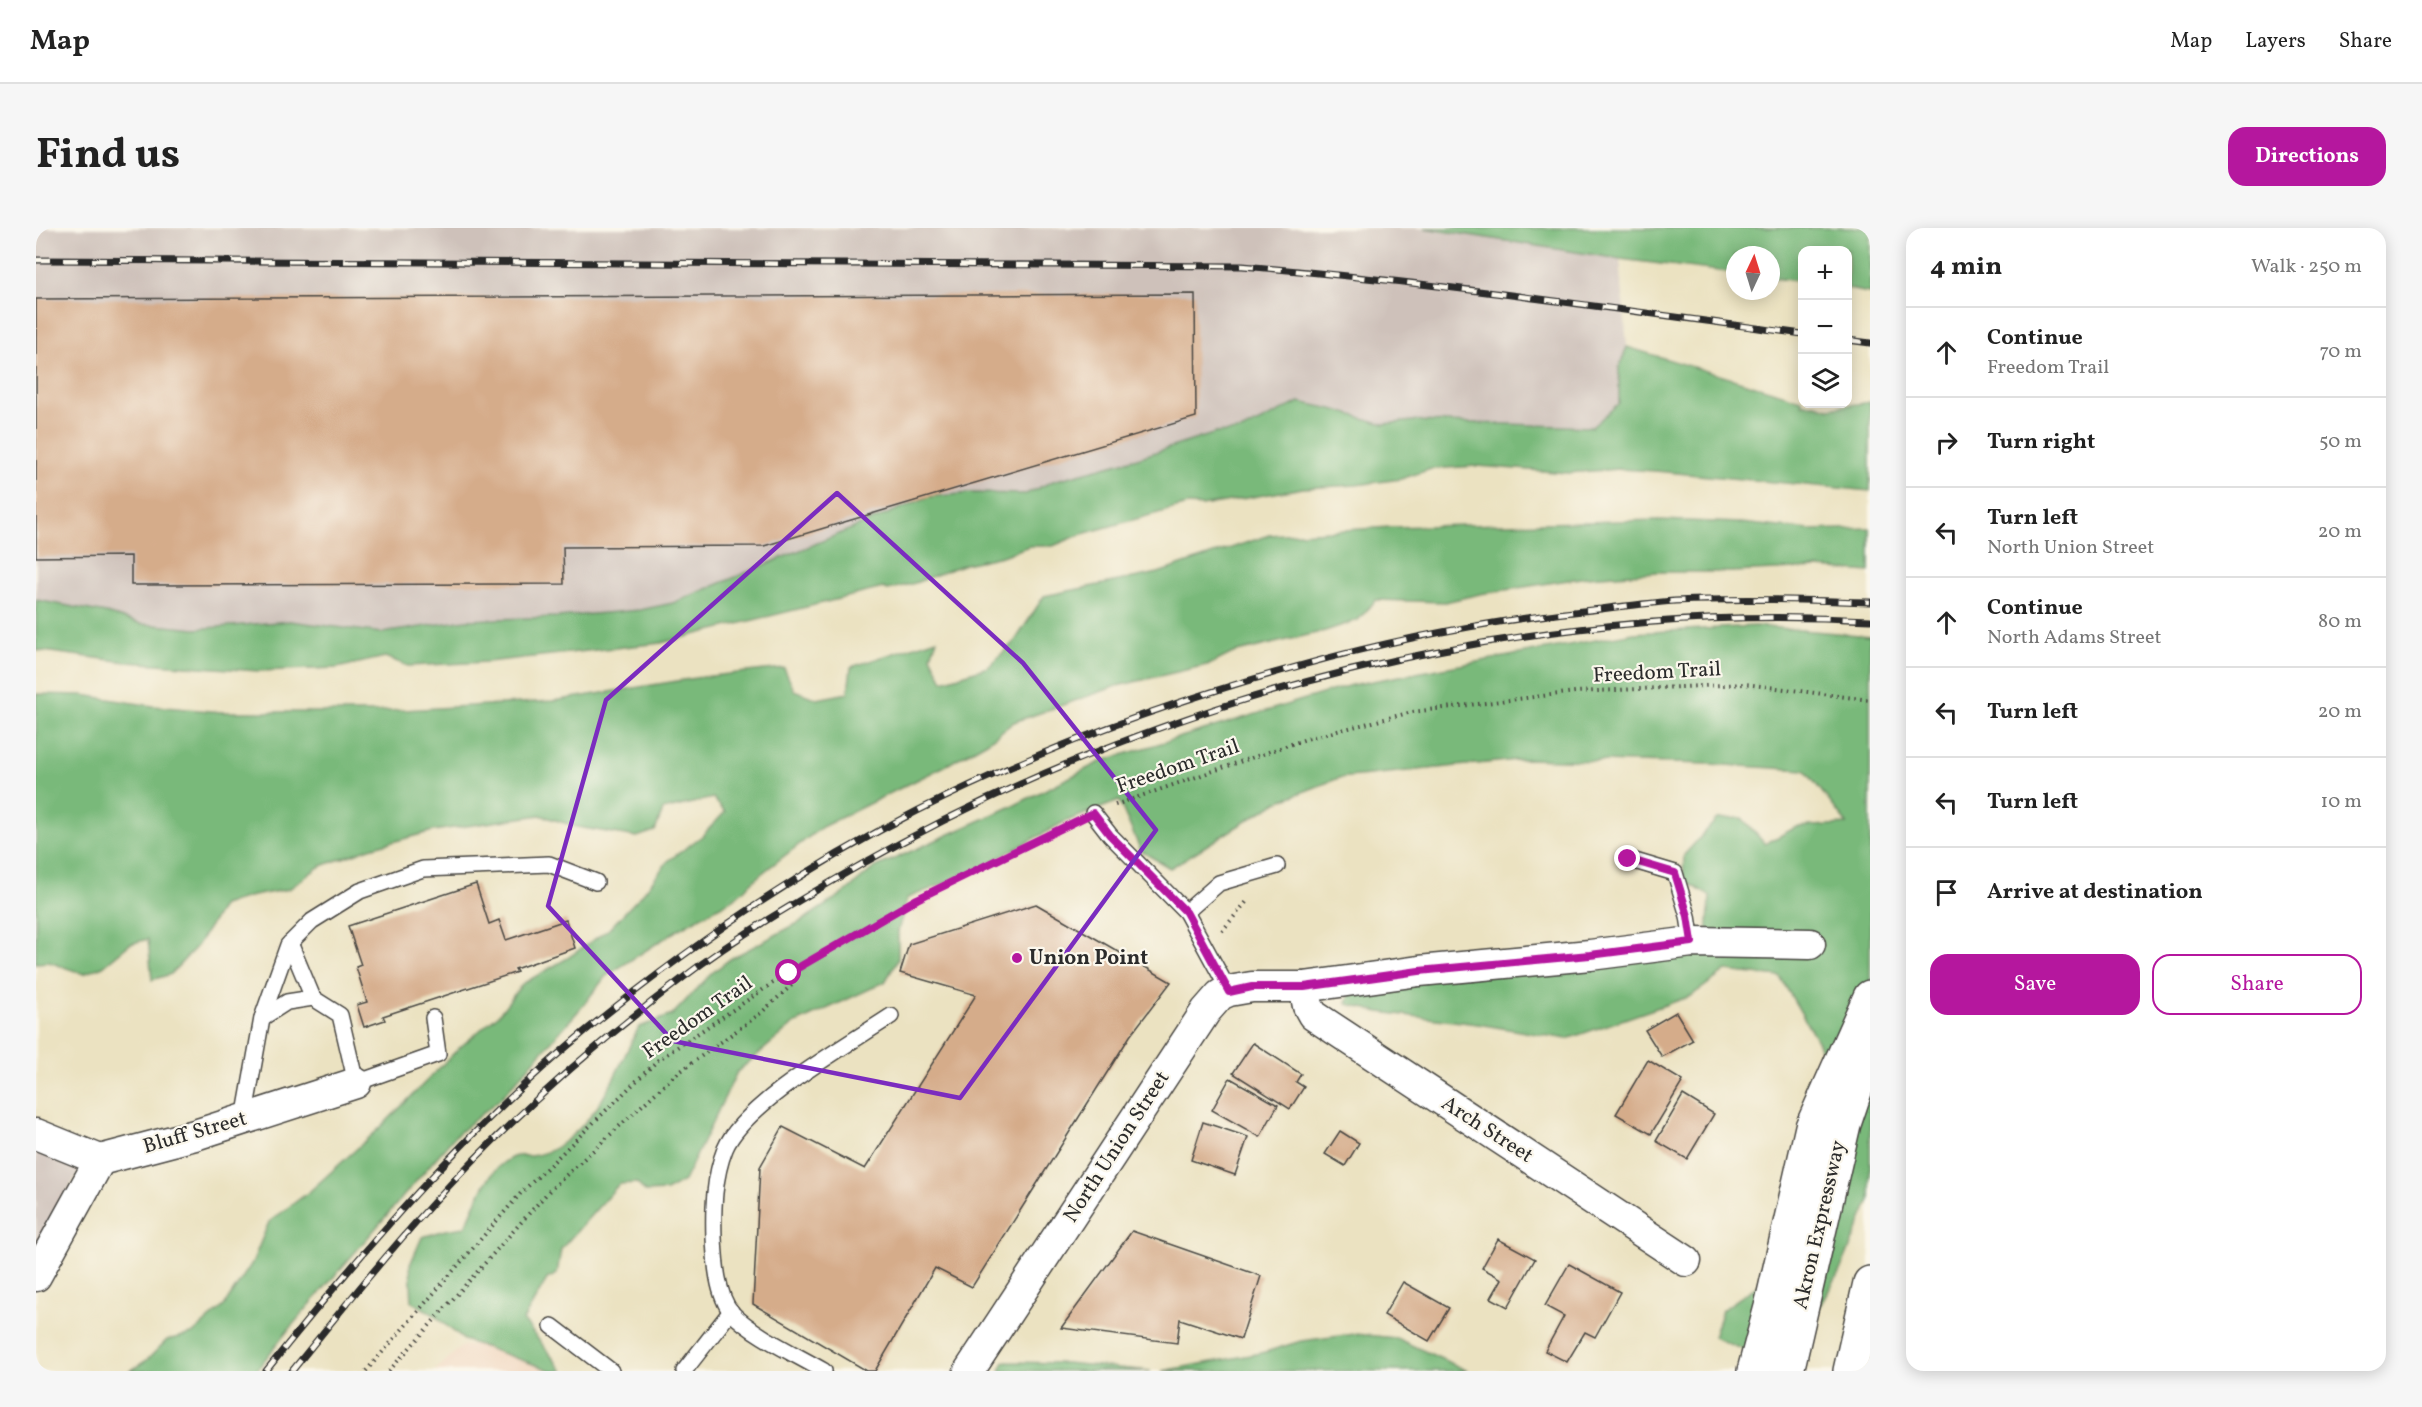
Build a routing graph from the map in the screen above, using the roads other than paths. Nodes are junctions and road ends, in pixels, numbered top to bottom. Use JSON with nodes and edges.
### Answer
{"nodes":[{"id":1,"x":1093,"y":813,"type":"road end"},
{"id":2,"x":1628,"y":859,"type":"dead end"},
{"id":3,"x":1277,"y":866,"type":"dead end"},
{"id":4,"x":596,"y":882,"type":"dead end"},
{"id":5,"x":1186,"y":912,"type":"junction"},
{"id":6,"x":1692,"y":942,"type":"junction"},
{"id":7,"x":290,"y":943,"type":"junction"},
{"id":8,"x":1810,"y":944,"type":"dead end"},
{"id":9,"x":1304,"y":987,"type":"junction"},
{"id":10,"x":1229,"y":992,"type":"junction"},
{"id":11,"x":1870,"y":997,"type":"edge"},
{"id":12,"x":313,"y":998,"type":"junction"},
{"id":13,"x":891,"y":1016,"type":"dead end"},
{"id":14,"x":262,"y":1018,"type":"junction"},
{"id":15,"x":433,"y":1018,"type":"dead end"},
{"id":16,"x":1870,"y":1047,"type":"edge"},
{"id":17,"x":356,"y":1083,"type":"junction"},
{"id":18,"x":244,"y":1119,"type":"junction"},
{"id":19,"x":36,"y":1134,"type":"edge"},
{"id":20,"x":100,"y":1160,"type":"junction"},
{"id":21,"x":1686,"y":1261,"type":"dead end"},
{"id":22,"x":36,"y":1276,"type":"edge"},
{"id":23,"x":1870,"y":1283,"type":"edge"},
{"id":24,"x":731,"y":1311,"type":"junction"},
{"id":25,"x":552,"y":1326,"type":"dead end"},
{"id":26,"x":611,"y":1371,"type":"edge"},
{"id":27,"x":684,"y":1371,"type":"edge"},
{"id":28,"x":824,"y":1371,"type":"edge"},
{"id":29,"x":969,"y":1371,"type":"edge"},
{"id":30,"x":1754,"y":1371,"type":"edge"},
{"id":31,"x":1787,"y":1371,"type":"edge"},
{"id":32,"x":1850,"y":1371,"type":"edge"}],
"edges":[{"from":1,"to":5,"type":"lane"},
{"from":2,"to":6,"type":"lane"},
{"from":3,"to":5,"type":"lane"},
{"from":4,"to":7,"type":"lane"},
{"from":5,"to":10,"type":"lane"},
{"from":6,"to":8,"type":"street","name":"North Union Street"},
{"from":6,"to":9,"type":"street","name":"North Union Street"},
{"from":7,"to":12,"type":"lane"},
{"from":7,"to":14,"type":"lane"},
{"from":9,"to":10,"type":"street","name":"North Union Street"},
{"from":9,"to":21,"type":"street","name":"Arch Street"},
{"from":10,"to":29,"type":"street","name":"North Union Street"},
{"from":11,"to":30,"type":"highway"},
{"from":12,"to":14,"type":"lane"},
{"from":12,"to":17,"type":"lane"},
{"from":13,"to":24,"type":"lane"},
{"from":14,"to":18,"type":"lane"},
{"from":15,"to":17,"type":"lane"},
{"from":16,"to":31,"type":"highway","name":"Akron Expressway"},
{"from":17,"to":18,"type":"street","name":"Bluff Street"},
{"from":18,"to":20,"type":"street","name":"Bluff Street"},
{"from":19,"to":20,"type":"street"},
{"from":20,"to":22,"type":"street"},
{"from":23,"to":32,"type":"highway"},
{"from":24,"to":27,"type":"lane"},
{"from":24,"to":28,"type":"lane"},
{"from":25,"to":26,"type":"lane"}]}
